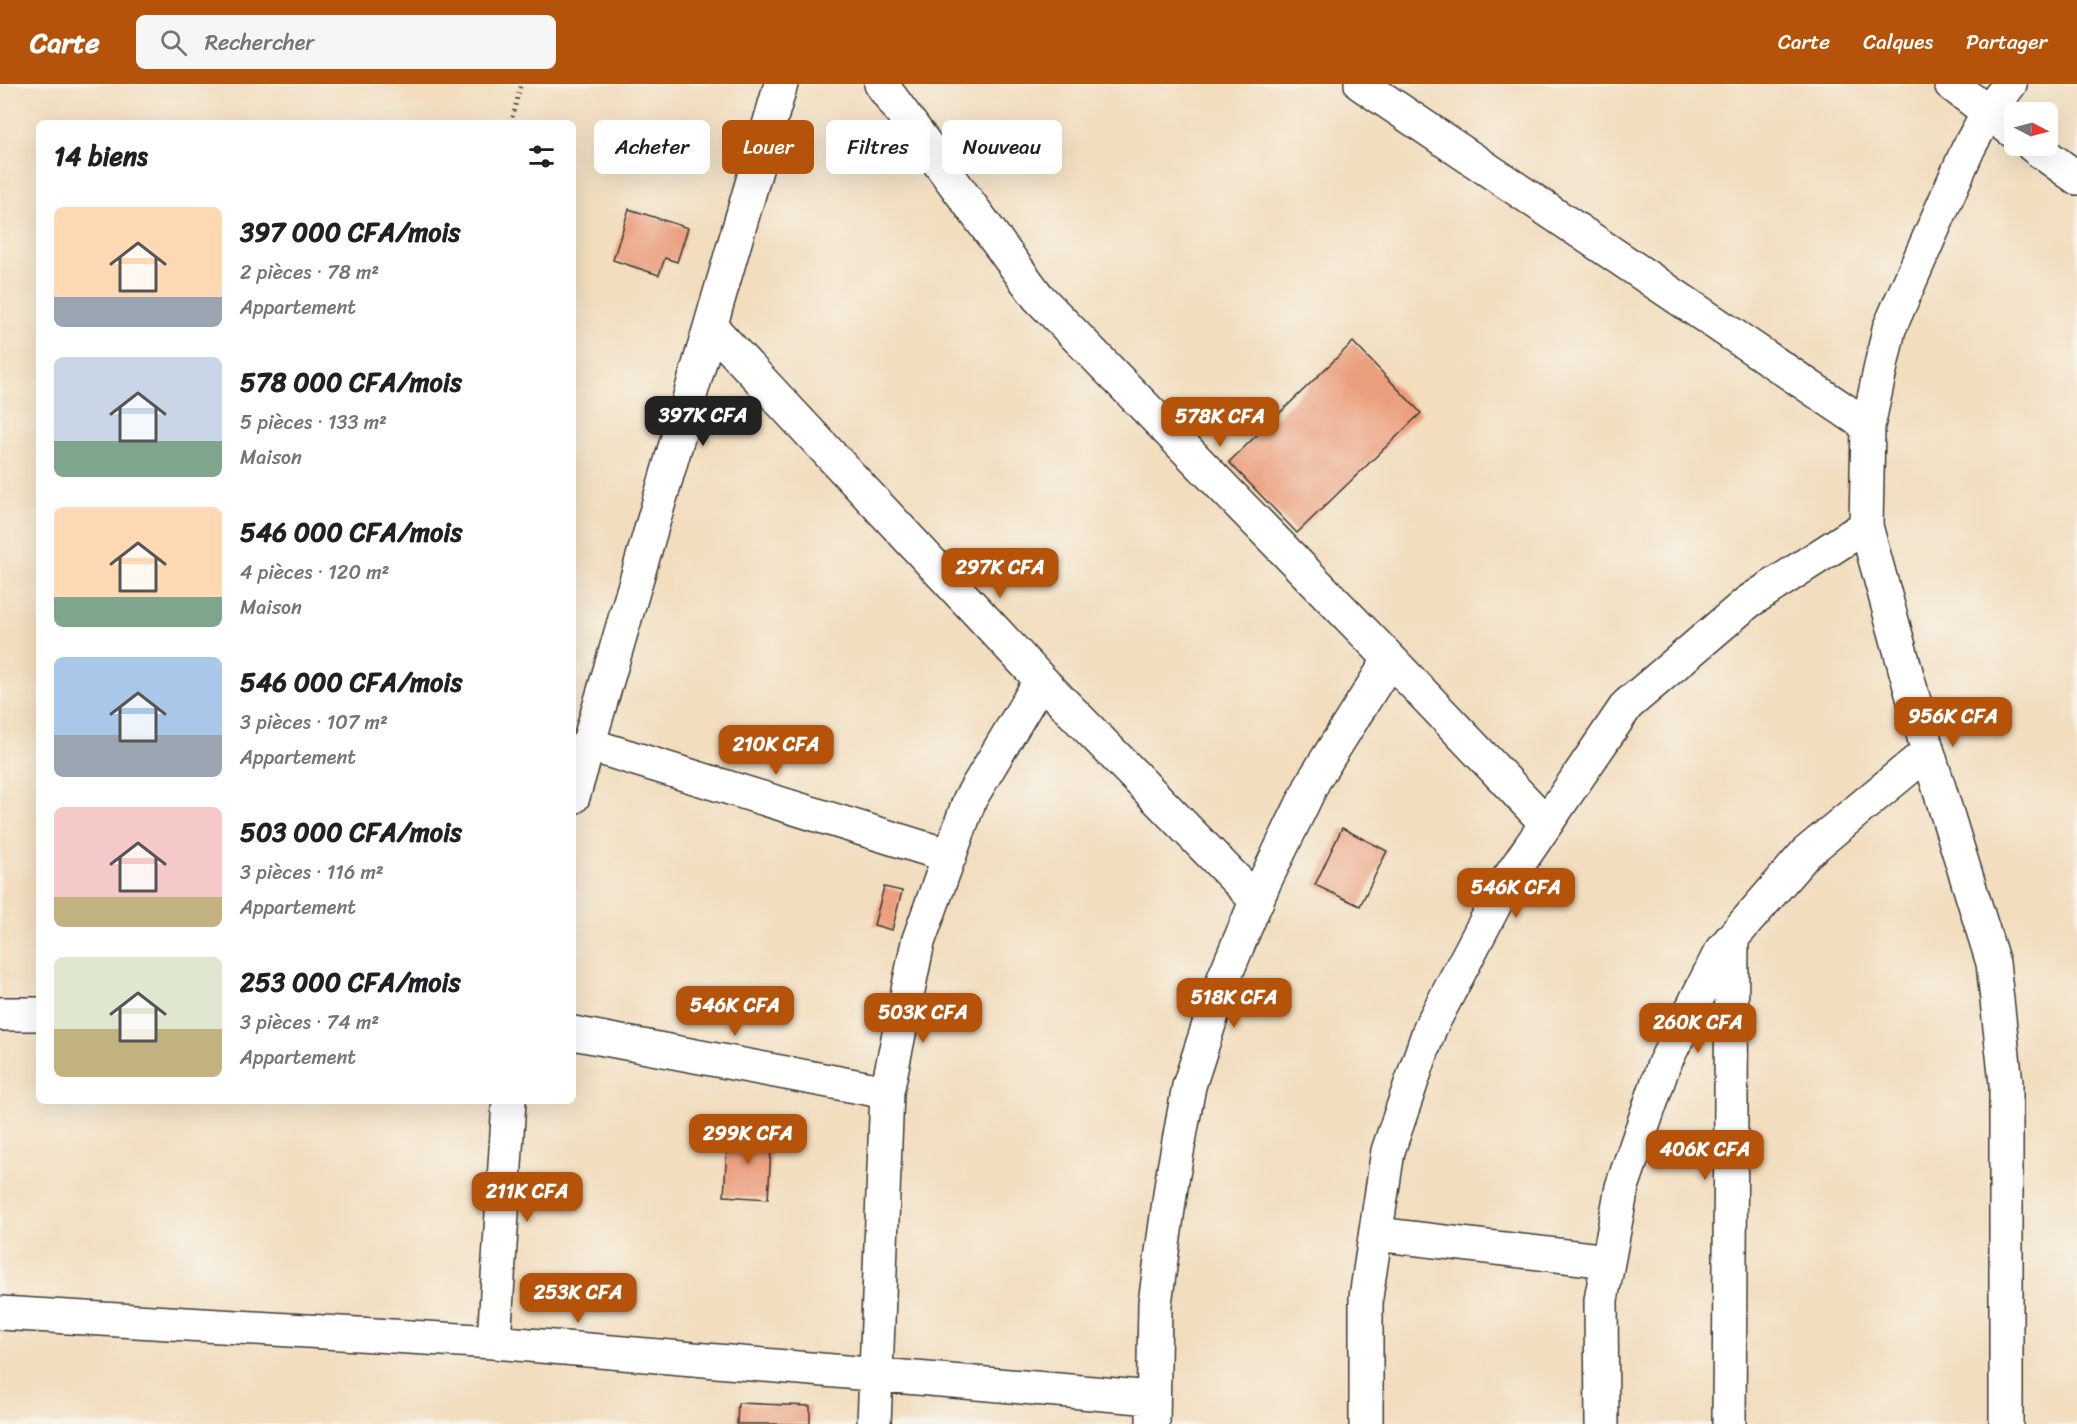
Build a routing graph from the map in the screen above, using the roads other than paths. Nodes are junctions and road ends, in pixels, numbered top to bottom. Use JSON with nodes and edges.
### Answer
{"nodes":[{"id":1,"x":781,"y":84,"type":"edge"},
{"id":2,"x":881,"y":84,"type":"edge"},
{"id":3,"x":1361,"y":84,"type":"edge"},
{"id":4,"x":1951,"y":84,"type":"edge"},
{"id":5,"x":2010,"y":84,"type":"edge"},
{"id":6,"x":1988,"y":112,"type":"junction"},
{"id":7,"x":2004,"y":124,"type":"edge"},
{"id":8,"x":2047,"y":156,"type":"edge"},
{"id":9,"x":2077,"y":178,"type":"edge"},
{"id":10,"x":712,"y":328,"type":"junction"},
{"id":11,"x":1868,"y":426,"type":"junction"},
{"id":12,"x":1866,"y":526,"type":"junction"},
{"id":13,"x":1390,"y":658,"type":"junction"},
{"id":14,"x":1041,"y":680,"type":"junction"},
{"id":15,"x":587,"y":744,"type":"junction"},
{"id":16,"x":1928,"y":752,"type":"junction"},
{"id":17,"x":576,"y":786,"type":"edge"},
{"id":18,"x":1546,"y":823,"type":"junction"},
{"id":19,"x":950,"y":856,"type":"junction"},
{"id":20,"x":1257,"y":901,"type":"junction"},
{"id":21,"x":1732,"y":938,"type":"junction"},
{"id":22,"x":0,"y":1014,"type":"edge"},
{"id":23,"x":36,"y":1014,"type":"edge"},
{"id":24,"x":576,"y":1034,"type":"edge"},
{"id":25,"x":887,"y":1092,"type":"junction"},
{"id":26,"x":509,"y":1104,"type":"edge"},
{"id":27,"x":1376,"y":1234,"type":"junction"},
{"id":28,"x":1608,"y":1262,"type":"junction"},
{"id":29,"x":0,"y":1313,"type":"edge"},
{"id":30,"x":494,"y":1342,"type":"junction"},
{"id":31,"x":874,"y":1375,"type":"junction"},
{"id":32,"x":1152,"y":1411,"type":"edge"},
{"id":33,"x":874,"y":1424,"type":"edge"},
{"id":34,"x":1366,"y":1424,"type":"edge"},
{"id":35,"x":1602,"y":1424,"type":"edge"},
{"id":36,"x":1729,"y":1424,"type":"edge"},
{"id":37,"x":2006,"y":1424,"type":"edge"}],
"edges":[{"from":1,"to":10,"type":"street"},
{"from":2,"to":13,"type":"street"},
{"from":3,"to":11,"type":"street"},
{"from":4,"to":6,"type":"street"},
{"from":5,"to":6,"type":"street"},
{"from":6,"to":7,"type":"street"},
{"from":6,"to":11,"type":"street"},
{"from":8,"to":9,"type":"street"},
{"from":10,"to":14,"type":"street"},
{"from":10,"to":15,"type":"street"},
{"from":11,"to":12,"type":"street"},
{"from":12,"to":16,"type":"street"},
{"from":12,"to":18,"type":"street"},
{"from":13,"to":18,"type":"street"},
{"from":13,"to":20,"type":"street"},
{"from":14,"to":19,"type":"street"},
{"from":14,"to":20,"type":"street"},
{"from":15,"to":17,"type":"street"},
{"from":15,"to":19,"type":"street"},
{"from":16,"to":21,"type":"street"},
{"from":16,"to":37,"type":"street"},
{"from":18,"to":27,"type":"street"},
{"from":19,"to":25,"type":"street"},
{"from":20,"to":32,"type":"street"},
{"from":21,"to":28,"type":"street"},
{"from":21,"to":36,"type":"street"},
{"from":22,"to":23,"type":"street"},
{"from":24,"to":25,"type":"street"},
{"from":25,"to":31,"type":"street"},
{"from":26,"to":30,"type":"street"},
{"from":27,"to":28,"type":"street"},
{"from":27,"to":34,"type":"street"},
{"from":28,"to":35,"type":"street"},
{"from":29,"to":30,"type":"street"},
{"from":30,"to":31,"type":"street"},
{"from":31,"to":32,"type":"street"},
{"from":31,"to":33,"type":"street"}]}
